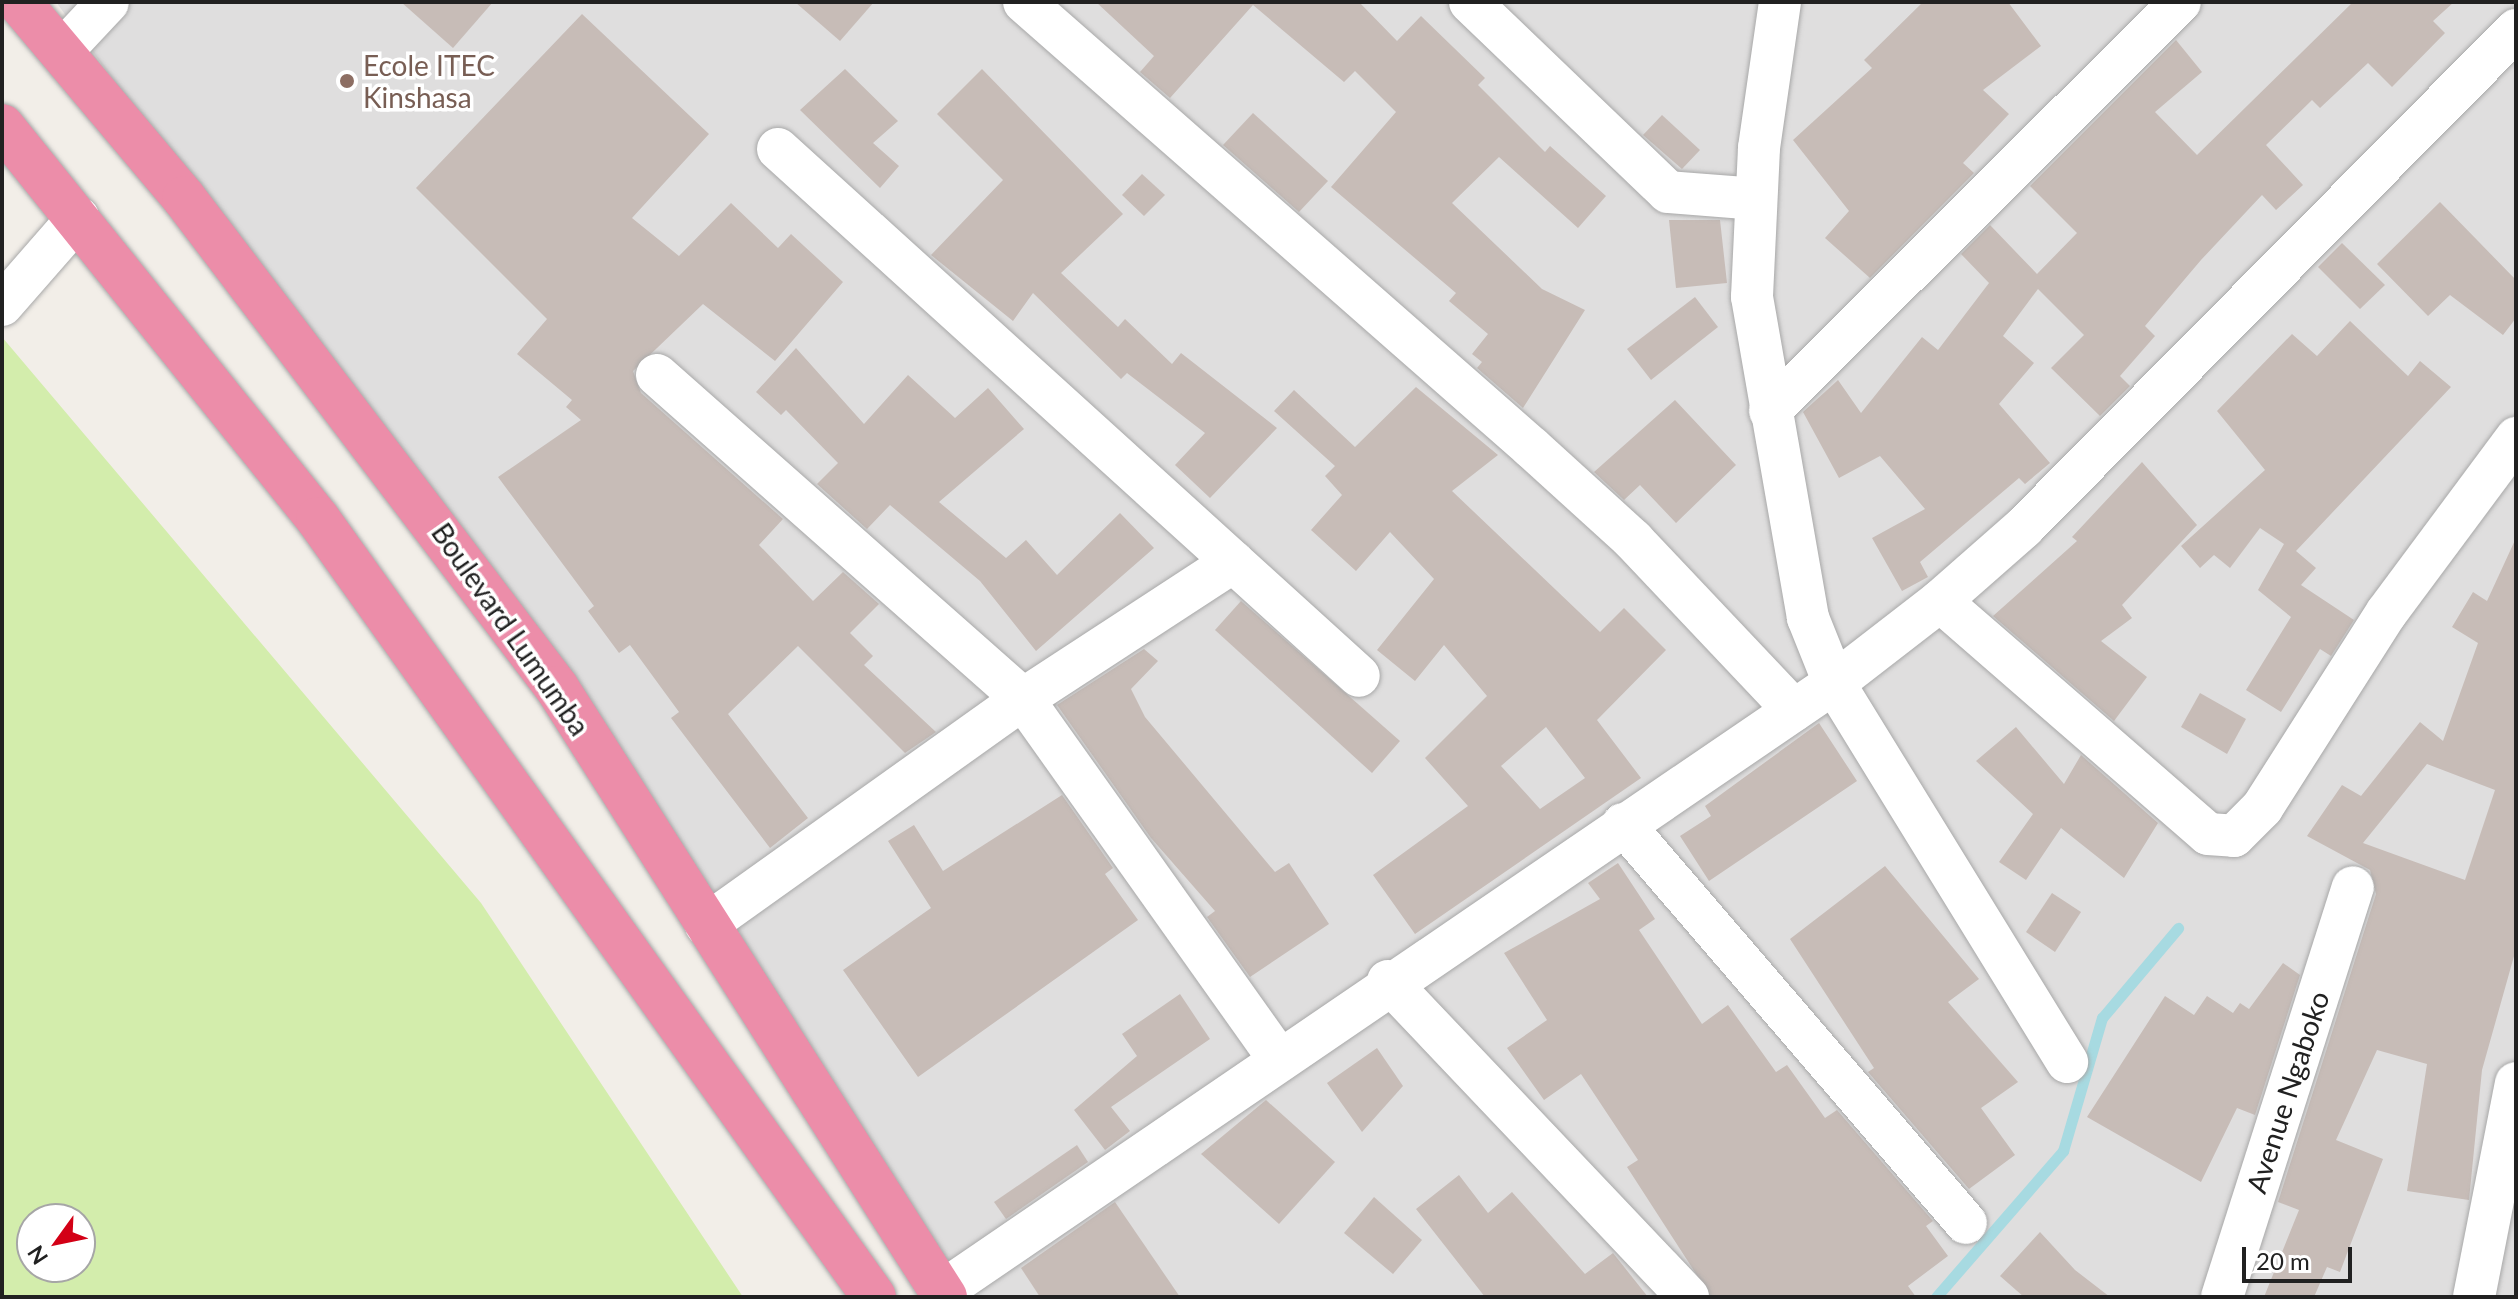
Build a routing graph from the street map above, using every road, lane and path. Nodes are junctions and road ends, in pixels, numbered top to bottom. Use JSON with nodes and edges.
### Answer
{"nodes":[{"id":1,"x":19,"y":2,"type":"edge"},
{"id":2,"x":108,"y":2,"type":"edge"},
{"id":3,"x":1024,"y":2,"type":"edge"},
{"id":4,"x":1470,"y":2,"type":"edge"},
{"id":5,"x":2180,"y":2,"type":"edge"},
{"id":6,"x":1786,"y":7,"type":"edge"},
{"id":7,"x":2516,"y":30,"type":"edge"},
{"id":8,"x":62,"y":51,"type":"junction"},
{"id":9,"x":2,"y":126,"type":"edge"},
{"id":10,"x":778,"y":149,"type":"dead end"},
{"id":11,"x":1756,"y":199,"type":"junction"},
{"id":12,"x":78,"y":218,"type":"junction"},
{"id":13,"x":2,"y":305,"type":"edge"},
{"id":14,"x":657,"y":375,"type":"dead end"},
{"id":15,"x":1770,"y":411,"type":"junction"},
{"id":16,"x":2516,"y":438,"type":"edge"},
{"id":17,"x":1233,"y":562,"type":"junction"},
{"id":18,"x":1940,"y":601,"type":"junction"},
{"id":19,"x":1359,"y":676,"type":"dead end"},
{"id":20,"x":1834,"y":683,"type":"junction"},
{"id":21,"x":1023,"y":699,"type":"junction"},
{"id":22,"x":1794,"y":710,"type":"junction"},
{"id":23,"x":1623,"y":824,"type":"junction"},
{"id":24,"x":2353,"y":887,"type":"dead end"},
{"id":25,"x":706,"y":925,"type":"junction"},
{"id":26,"x":1388,"y":981,"type":"junction"},
{"id":27,"x":1278,"y":1058,"type":"junction"},
{"id":28,"x":2067,"y":1062,"type":"dead end"},
{"id":29,"x":2516,"y":1083,"type":"edge"},
{"id":30,"x":1966,"y":1223,"type":"dead end"},
{"id":31,"x":943,"y":1294,"type":"edge"},
{"id":32,"x":874,"y":1297,"type":"edge"},
{"id":33,"x":1688,"y":1297,"type":"edge"},
{"id":34,"x":2222,"y":1297,"type":"edge"},
{"id":35,"x":2474,"y":1297,"type":"edge"}],
"edges":[{"from":1,"to":8,"type":"highway","name":"Boulevard Lumumba"},
{"from":2,"to":8,"type":"street"},
{"from":3,"to":22,"type":"street"},
{"from":4,"to":11,"type":"street"},
{"from":5,"to":15,"type":"street"},
{"from":6,"to":11,"type":"street"},
{"from":7,"to":18,"type":"street"},
{"from":8,"to":25,"type":"highway","name":"Boulevard Lumumba"},
{"from":9,"to":12,"type":"highway"},
{"from":10,"to":17,"type":"street"},
{"from":11,"to":15,"type":"street"},
{"from":12,"to":13,"type":"street"},
{"from":12,"to":32,"type":"highway"},
{"from":14,"to":21,"type":"street"},
{"from":15,"to":20,"type":"street"},
{"from":16,"to":18,"type":"street"},
{"from":17,"to":19,"type":"street"},
{"from":17,"to":21,"type":"street"},
{"from":18,"to":20,"type":"street"},
{"from":20,"to":22,"type":"street"},
{"from":20,"to":28,"type":"street"},
{"from":21,"to":25,"type":"street"},
{"from":21,"to":27,"type":"street"},
{"from":22,"to":23,"type":"street"},
{"from":23,"to":26,"type":"street"},
{"from":23,"to":30,"type":"street"},
{"from":24,"to":34,"type":"street","name":"Avenue Ngaboko"},
{"from":25,"to":31,"type":"highway","name":"Boulevard Lumumba"},
{"from":26,"to":27,"type":"street"},
{"from":26,"to":33,"type":"street"},
{"from":27,"to":31,"type":"street"},
{"from":29,"to":35,"type":"street"}]}
